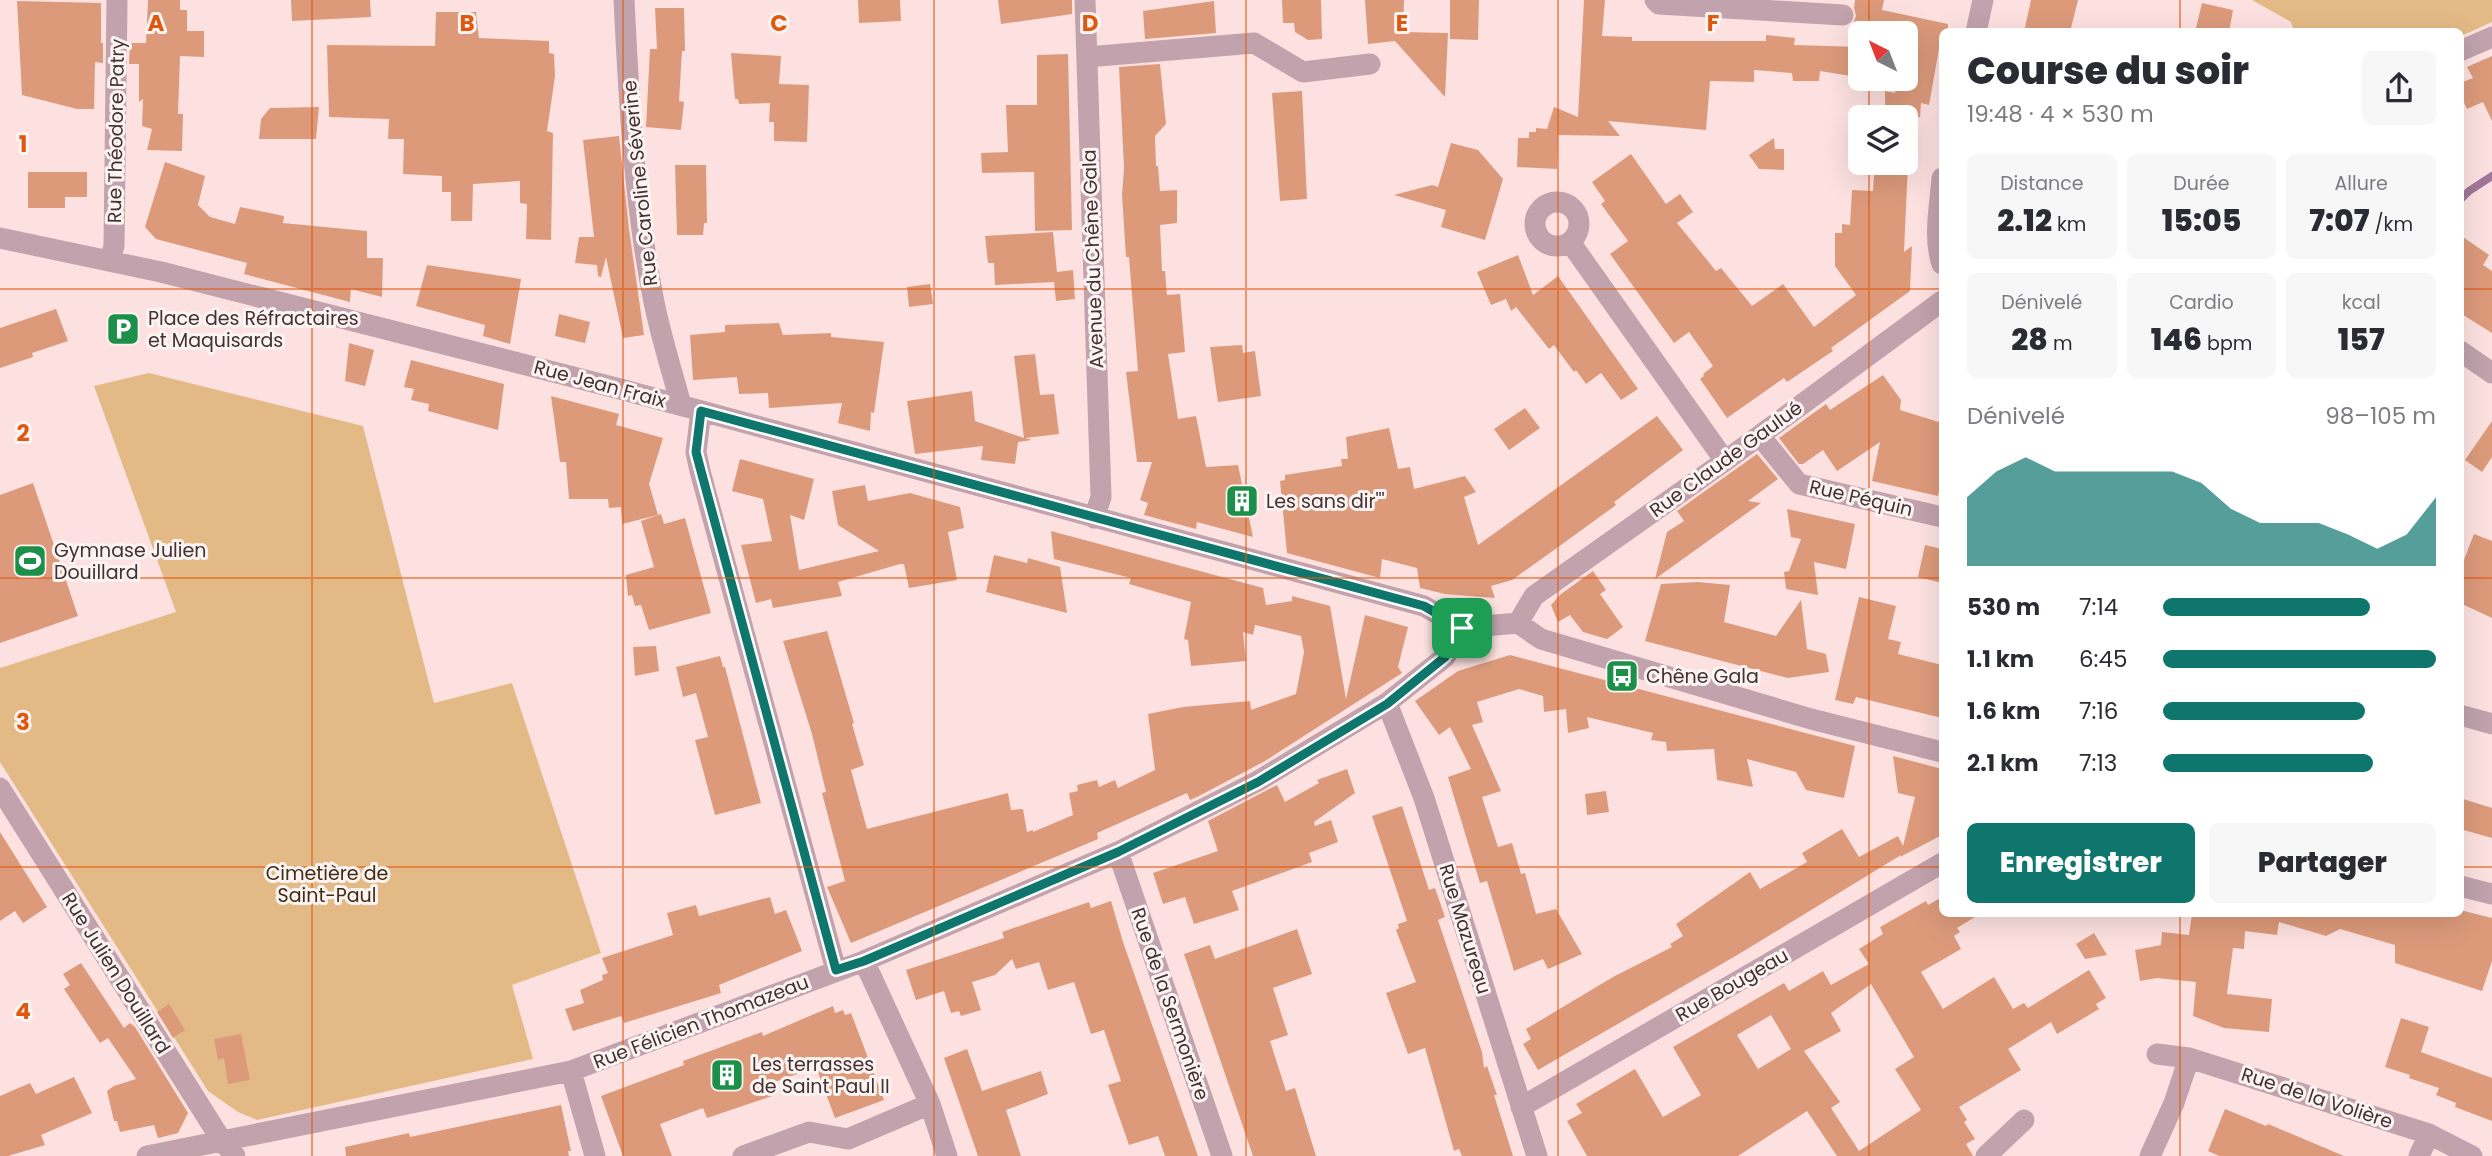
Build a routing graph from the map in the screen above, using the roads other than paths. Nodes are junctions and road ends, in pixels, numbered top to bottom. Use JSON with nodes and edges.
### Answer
{"nodes":[{"id":1,"x":117,"y":0,"type":"edge"},
{"id":2,"x":624,"y":0,"type":"edge"},
{"id":3,"x":1085,"y":0,"type":"edge"},
{"id":4,"x":1655,"y":0,"type":"edge"},
{"id":5,"x":1983,"y":0,"type":"edge"},
{"id":6,"x":1843,"y":15,"type":"dead end"},
{"id":7,"x":1977,"y":28,"type":"edge"},
{"id":8,"x":2492,"y":37,"type":"edge"},
{"id":9,"x":2464,"y":49,"type":"edge"},
{"id":10,"x":1087,"y":57,"type":"junction"},
{"id":11,"x":1370,"y":64,"type":"dead end"},
{"id":12,"x":0,"y":238,"type":"edge"},
{"id":13,"x":1570,"y":242,"type":"dead end"},
{"id":14,"x":110,"y":261,"type":"junction"},
{"id":15,"x":1939,"y":303,"type":"edge"},
{"id":16,"x":2464,"y":354,"type":"edge"},
{"id":17,"x":2492,"y":373,"type":"edge"},
{"id":18,"x":691,"y":408,"type":"junction"},
{"id":19,"x":1759,"y":436,"type":"junction"},
{"id":20,"x":1725,"y":461,"type":"junction"},
{"id":21,"x":1939,"y":516,"type":"edge"},
{"id":22,"x":1094,"y":518,"type":"junction"},
{"id":23,"x":1518,"y":623,"type":"junction"},
{"id":24,"x":1462,"y":628,"type":"junction"},
{"id":25,"x":1387,"y":704,"type":"junction"},
{"id":26,"x":2464,"y":716,"type":"edge"},
{"id":27,"x":2492,"y":723,"type":"edge"},
{"id":28,"x":1939,"y":751,"type":"edge"},
{"id":29,"x":0,"y":788,"type":"edge"},
{"id":30,"x":1118,"y":852,"type":"junction"},
{"id":31,"x":1939,"y":865,"type":"edge"},
{"id":32,"x":2464,"y":887,"type":"edge"},
{"id":33,"x":2492,"y":894,"type":"edge"},
{"id":34,"x":864,"y":961,"type":"junction"},
{"id":35,"x":836,"y":970,"type":"junction"},
{"id":36,"x":2157,"y":1054,"type":"dead end"},
{"id":37,"x":2189,"y":1058,"type":"junction"},
{"id":38,"x":571,"y":1071,"type":"junction"},
{"id":39,"x":930,"y":1104,"type":"junction"},
{"id":40,"x":1521,"y":1107,"type":"junction"},
{"id":41,"x":2024,"y":1120,"type":"dead end"},
{"id":42,"x":2429,"y":1134,"type":"junction"},
{"id":43,"x":228,"y":1149,"type":"edge"},
{"id":44,"x":147,"y":1156,"type":"edge"},
{"id":45,"x":595,"y":1156,"type":"edge"},
{"id":46,"x":743,"y":1156,"type":"edge"},
{"id":47,"x":947,"y":1156,"type":"edge"},
{"id":48,"x":1222,"y":1156,"type":"edge"},
{"id":49,"x":1537,"y":1156,"type":"edge"},
{"id":50,"x":1986,"y":1156,"type":"edge"},
{"id":51,"x":2150,"y":1156,"type":"edge"},
{"id":52,"x":2420,"y":1156,"type":"edge"},
{"id":53,"x":2472,"y":1156,"type":"edge"}],
"edges":[{"from":1,"to":14,"type":"street","name":"Rue Théodore Patry"},
{"from":2,"to":18,"type":"street","name":"Rue Caroline Séverine"},
{"from":3,"to":10,"type":"street","name":"Avenue du Chêne Gala"},
{"from":4,"to":6,"type":"street"},
{"from":5,"to":7,"type":"street"},
{"from":8,"to":9,"type":"street"},
{"from":10,"to":11,"type":"street"},
{"from":10,"to":22,"type":"street","name":"Avenue du Chêne Gala"},
{"from":12,"to":14,"type":"street","name":"Rue Jean Fraix"},
{"from":13,"to":20,"type":"street"},
{"from":14,"to":18,"type":"street","name":"Rue Jean Fraix"},
{"from":15,"to":19,"type":"street","name":"Rue Claude Gaulué"},
{"from":16,"to":17,"type":"street"},
{"from":18,"to":22,"type":"street","name":"Rue Jean Fraix"},
{"from":18,"to":35,"type":"street","name":"Rue Caroline Séverine"},
{"from":19,"to":20,"type":"street","name":"Rue Claude Gaulué"},
{"from":19,"to":21,"type":"street","name":"Rue Péquin"},
{"from":20,"to":23,"type":"street","name":"Rue Claude Gaulué"},
{"from":22,"to":24,"type":"street","name":"Rue Jean Fraix"},
{"from":23,"to":24,"type":"street"},
{"from":23,"to":28,"type":"street"},
{"from":24,"to":25,"type":"street","name":"Rue Félicien Thomazeau"},
{"from":25,"to":30,"type":"street","name":"Rue Félicien Thomazeau"},
{"from":25,"to":40,"type":"street","name":"Rue Mazureau"},
{"from":26,"to":27,"type":"street"},
{"from":29,"to":43,"type":"street","name":"Rue Julien Douillard"},
{"from":30,"to":34,"type":"street","name":"Rue Félicien Thomazeau"},
{"from":30,"to":48,"type":"street","name":"Rue de la Sermonière"},
{"from":31,"to":40,"type":"street","name":"Rue Bougeau"},
{"from":32,"to":33,"type":"street"},
{"from":34,"to":35,"type":"street","name":"Rue Félicien Thomazeau"},
{"from":34,"to":39,"type":"street"},
{"from":35,"to":38,"type":"street","name":"Rue Félicien Thomazeau"},
{"from":36,"to":37,"type":"street","name":"Rue de la Volière"},
{"from":37,"to":42,"type":"street","name":"Rue de la Volière"},
{"from":37,"to":51,"type":"street"},
{"from":38,"to":43,"type":"street","name":"Rue Félicien Thomazeau"},
{"from":38,"to":45,"type":"street"},
{"from":39,"to":46,"type":"street"},
{"from":39,"to":47,"type":"street"},
{"from":40,"to":49,"type":"street","name":"Rue Mazureau"},
{"from":41,"to":50,"type":"street"},
{"from":42,"to":52,"type":"street"},
{"from":42,"to":53,"type":"street","name":"Rue de la Volière"},
{"from":43,"to":44,"type":"street","name":"Rue Félicien Thomazeau"}]}
